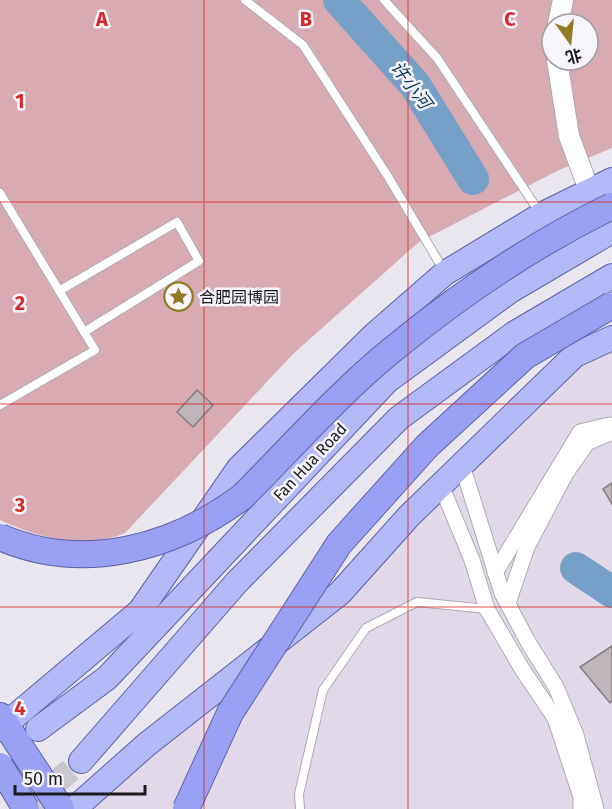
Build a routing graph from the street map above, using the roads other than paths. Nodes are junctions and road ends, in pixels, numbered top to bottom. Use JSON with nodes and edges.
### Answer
{"nodes":[{"id":1,"x":245,"y":0,"type":"edge"},
{"id":2,"x":384,"y":0,"type":"edge"},
{"id":3,"x":559,"y":72,"type":"edge"},
{"id":4,"x":612,"y":180,"type":"edge"},
{"id":5,"x":589,"y":190,"type":"junction"},
{"id":6,"x":0,"y":193,"type":"edge"},
{"id":7,"x":612,"y":206,"type":"edge"},
{"id":8,"x":541,"y":214,"type":"junction"},
{"id":9,"x":612,"y":231,"type":"edge"},
{"id":10,"x":445,"y":273,"type":"junction"},
{"id":11,"x":612,"y":276,"type":"edge"},
{"id":12,"x":60,"y":291,"type":"junction"},
{"id":13,"x":612,"y":305,"type":"edge"},
{"id":14,"x":84,"y":332,"type":"junction"},
{"id":15,"x":612,"y":338,"type":"edge"},
{"id":16,"x":0,"y":405,"type":"edge"},
{"id":17,"x":612,"y":424,"type":"edge"},
{"id":18,"x":612,"y":432,"type":"edge"},
{"id":19,"x":462,"y":465,"type":"junction"},
{"id":20,"x":441,"y":485,"type":"junction"},
{"id":21,"x":0,"y":537,"type":"edge"},
{"id":22,"x":495,"y":573,"type":"junction"},
{"id":23,"x":508,"y":603,"type":"junction"},
{"id":24,"x":487,"y":609,"type":"junction"},
{"id":25,"x":2,"y":723,"type":"edge"},
{"id":26,"x":38,"y":729,"type":"dead end"},
{"id":27,"x":81,"y":761,"type":"tunnel mouth"},
{"id":28,"x":0,"y":766,"type":"edge"},
{"id":29,"x":26,"y":809,"type":"edge"},
{"id":30,"x":61,"y":809,"type":"edge"},
{"id":31,"x":74,"y":809,"type":"edge"},
{"id":32,"x":186,"y":809,"type":"edge"},
{"id":33,"x":300,"y":809,"type":"edge"},
{"id":34,"x":581,"y":809,"type":"edge"},
{"id":35,"x":596,"y":809,"type":"edge"}],
"edges":[{"from":1,"to":10,"type":"lane"},
{"from":2,"to":8,"type":"lane"},
{"from":3,"to":5,"type":"street"},
{"from":4,"to":5,"type":"main road"},
{"from":5,"to":8,"type":"main road"},
{"from":6,"to":12,"type":"lane"},
{"from":7,"to":21,"type":"highway","bridge":true},
{"from":8,"to":10,"type":"main road"},
{"from":9,"to":26,"type":"main road","name":"Fan Hua Road"},
{"from":10,"to":25,"type":"main road"},
{"from":11,"to":27,"type":"main road","name":"Fan Hua Road"},
{"from":12,"to":14,"type":"lane"},
{"from":12,"to":14,"type":"lane"},
{"from":13,"to":32,"type":"highway","bridge":true},
{"from":14,"to":16,"type":"lane"},
{"from":15,"to":19,"type":"main road"},
{"from":17,"to":22,"type":"street"},
{"from":18,"to":23,"type":"street"},
{"from":19,"to":20,"type":"main road"},
{"from":19,"to":22,"type":"street"},
{"from":20,"to":24,"type":"street"},
{"from":20,"to":31,"type":"main road"},
{"from":22,"to":23,"type":"street"},
{"from":23,"to":35,"type":"street"},
{"from":24,"to":33,"type":"lane"},
{"from":24,"to":34,"type":"street"},
{"from":25,"to":30,"type":"highway"},
{"from":28,"to":29,"type":"highway","bridge":true}]}
